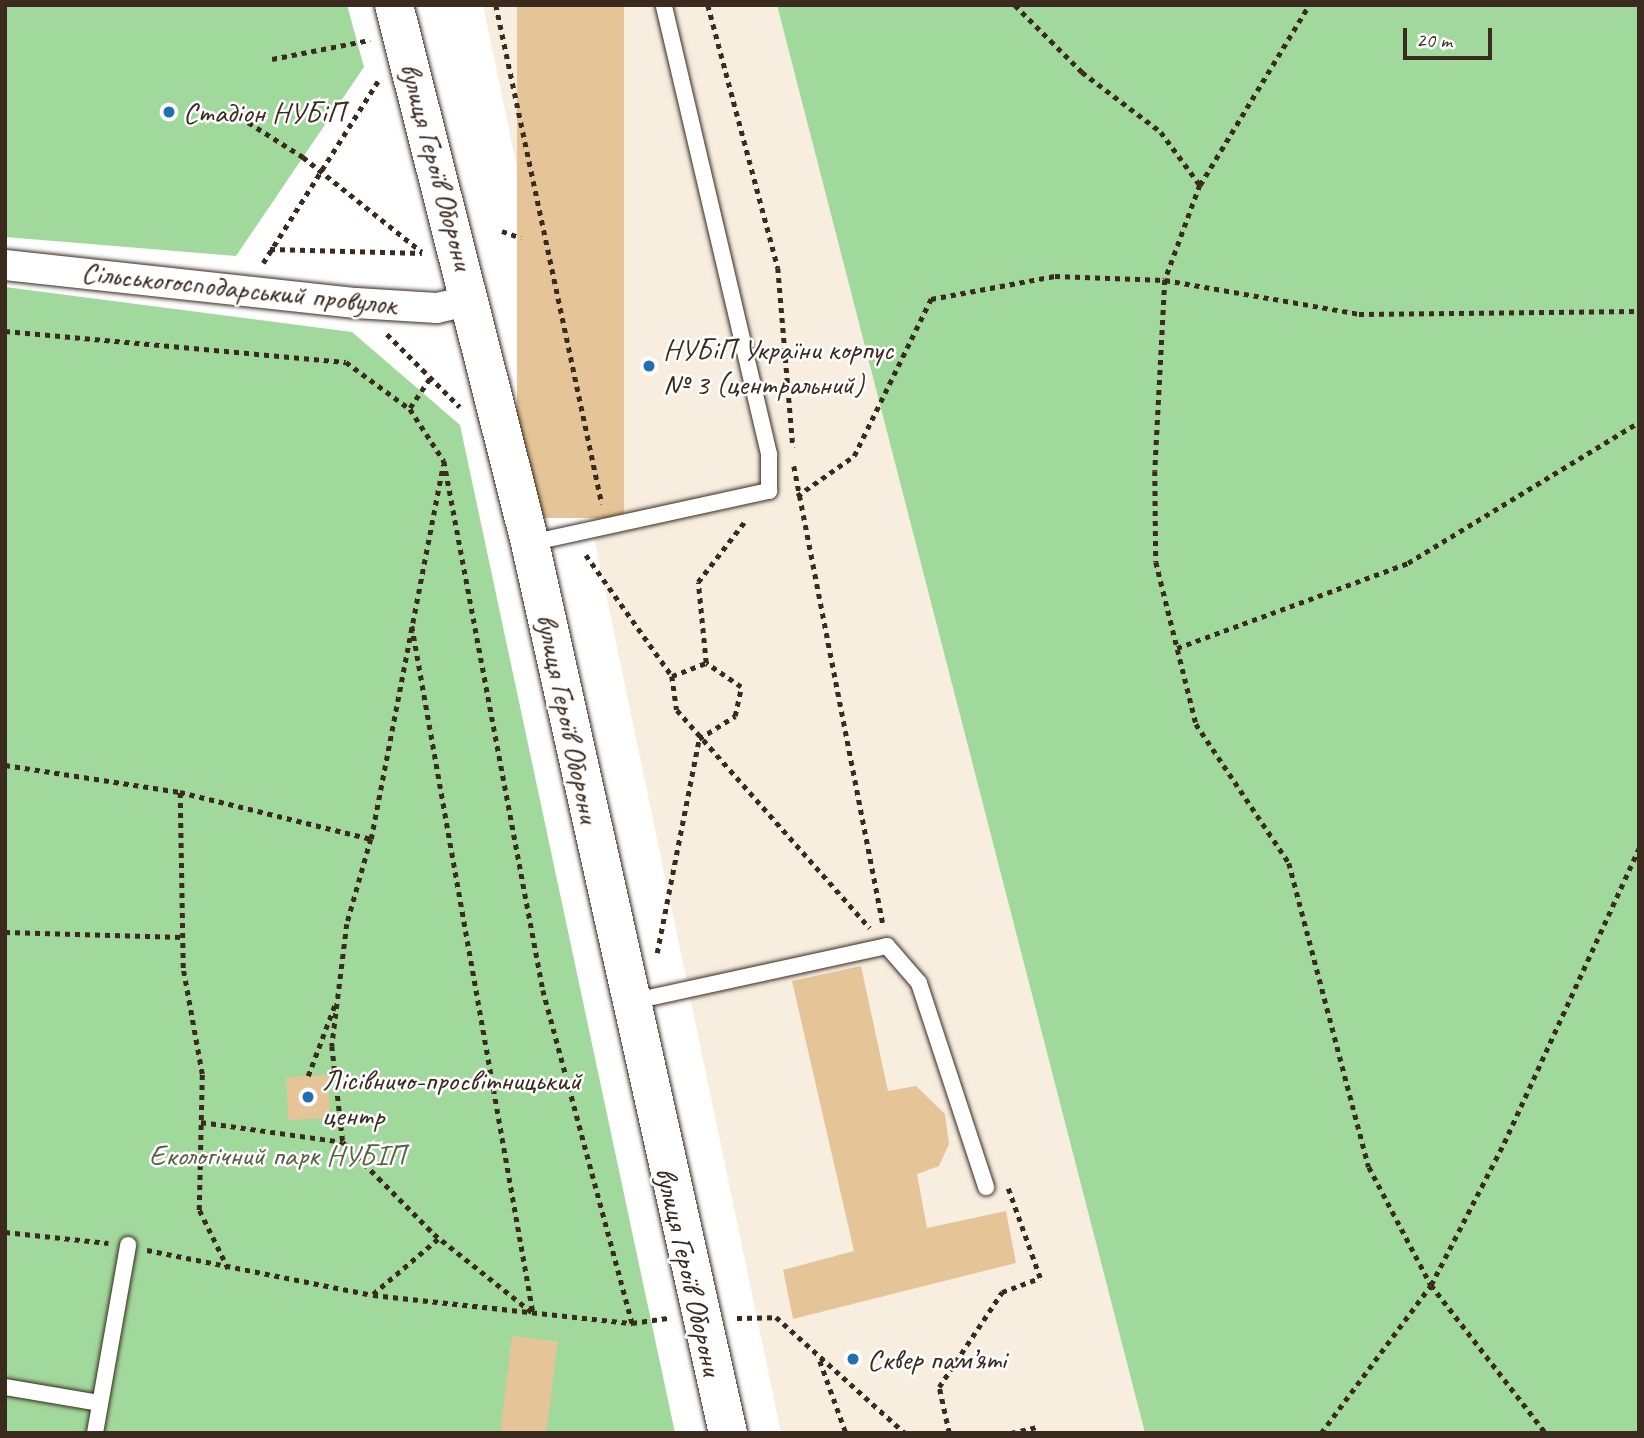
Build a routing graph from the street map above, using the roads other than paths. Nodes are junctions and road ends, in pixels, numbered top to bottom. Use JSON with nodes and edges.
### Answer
{"nodes":[{"id":1,"x":394,"y":5,"type":"edge"},
{"id":2,"x":664,"y":5,"type":"edge"},
{"id":3,"x":5,"y":265,"type":"edge"},
{"id":4,"x":471,"y":300,"type":"junction"},
{"id":5,"x":530,"y":542,"type":"junction"},
{"id":6,"x":629,"y":1003,"type":"junction"},
{"id":7,"x":986,"y":1187,"type":"road end"},
{"id":8,"x":128,"y":1245,"type":"road end"},
{"id":9,"x":5,"y":1387,"type":"edge"},
{"id":10,"x":100,"y":1403,"type":"junction"},
{"id":11,"x":95,"y":1433,"type":"edge"},
{"id":12,"x":729,"y":1433,"type":"edge"}],
"edges":[{"from":1,"to":4,"type":"street","name":"вулиця Героїв Оборони"},
{"from":2,"to":5,"type":"lane"},
{"from":3,"to":4,"type":"street","name":"Сільськогосподарський провулок"},
{"from":4,"to":5,"type":"street","name":"вулиця Героїв Оборони"},
{"from":5,"to":6,"type":"street","name":"вулиця Героїв Оборони"},
{"from":6,"to":7,"type":"lane"},
{"from":6,"to":12,"type":"street","name":"вулиця Героїв Оборони"},
{"from":8,"to":10,"type":"lane"},
{"from":9,"to":10,"type":"lane"},
{"from":10,"to":11,"type":"lane"}]}
